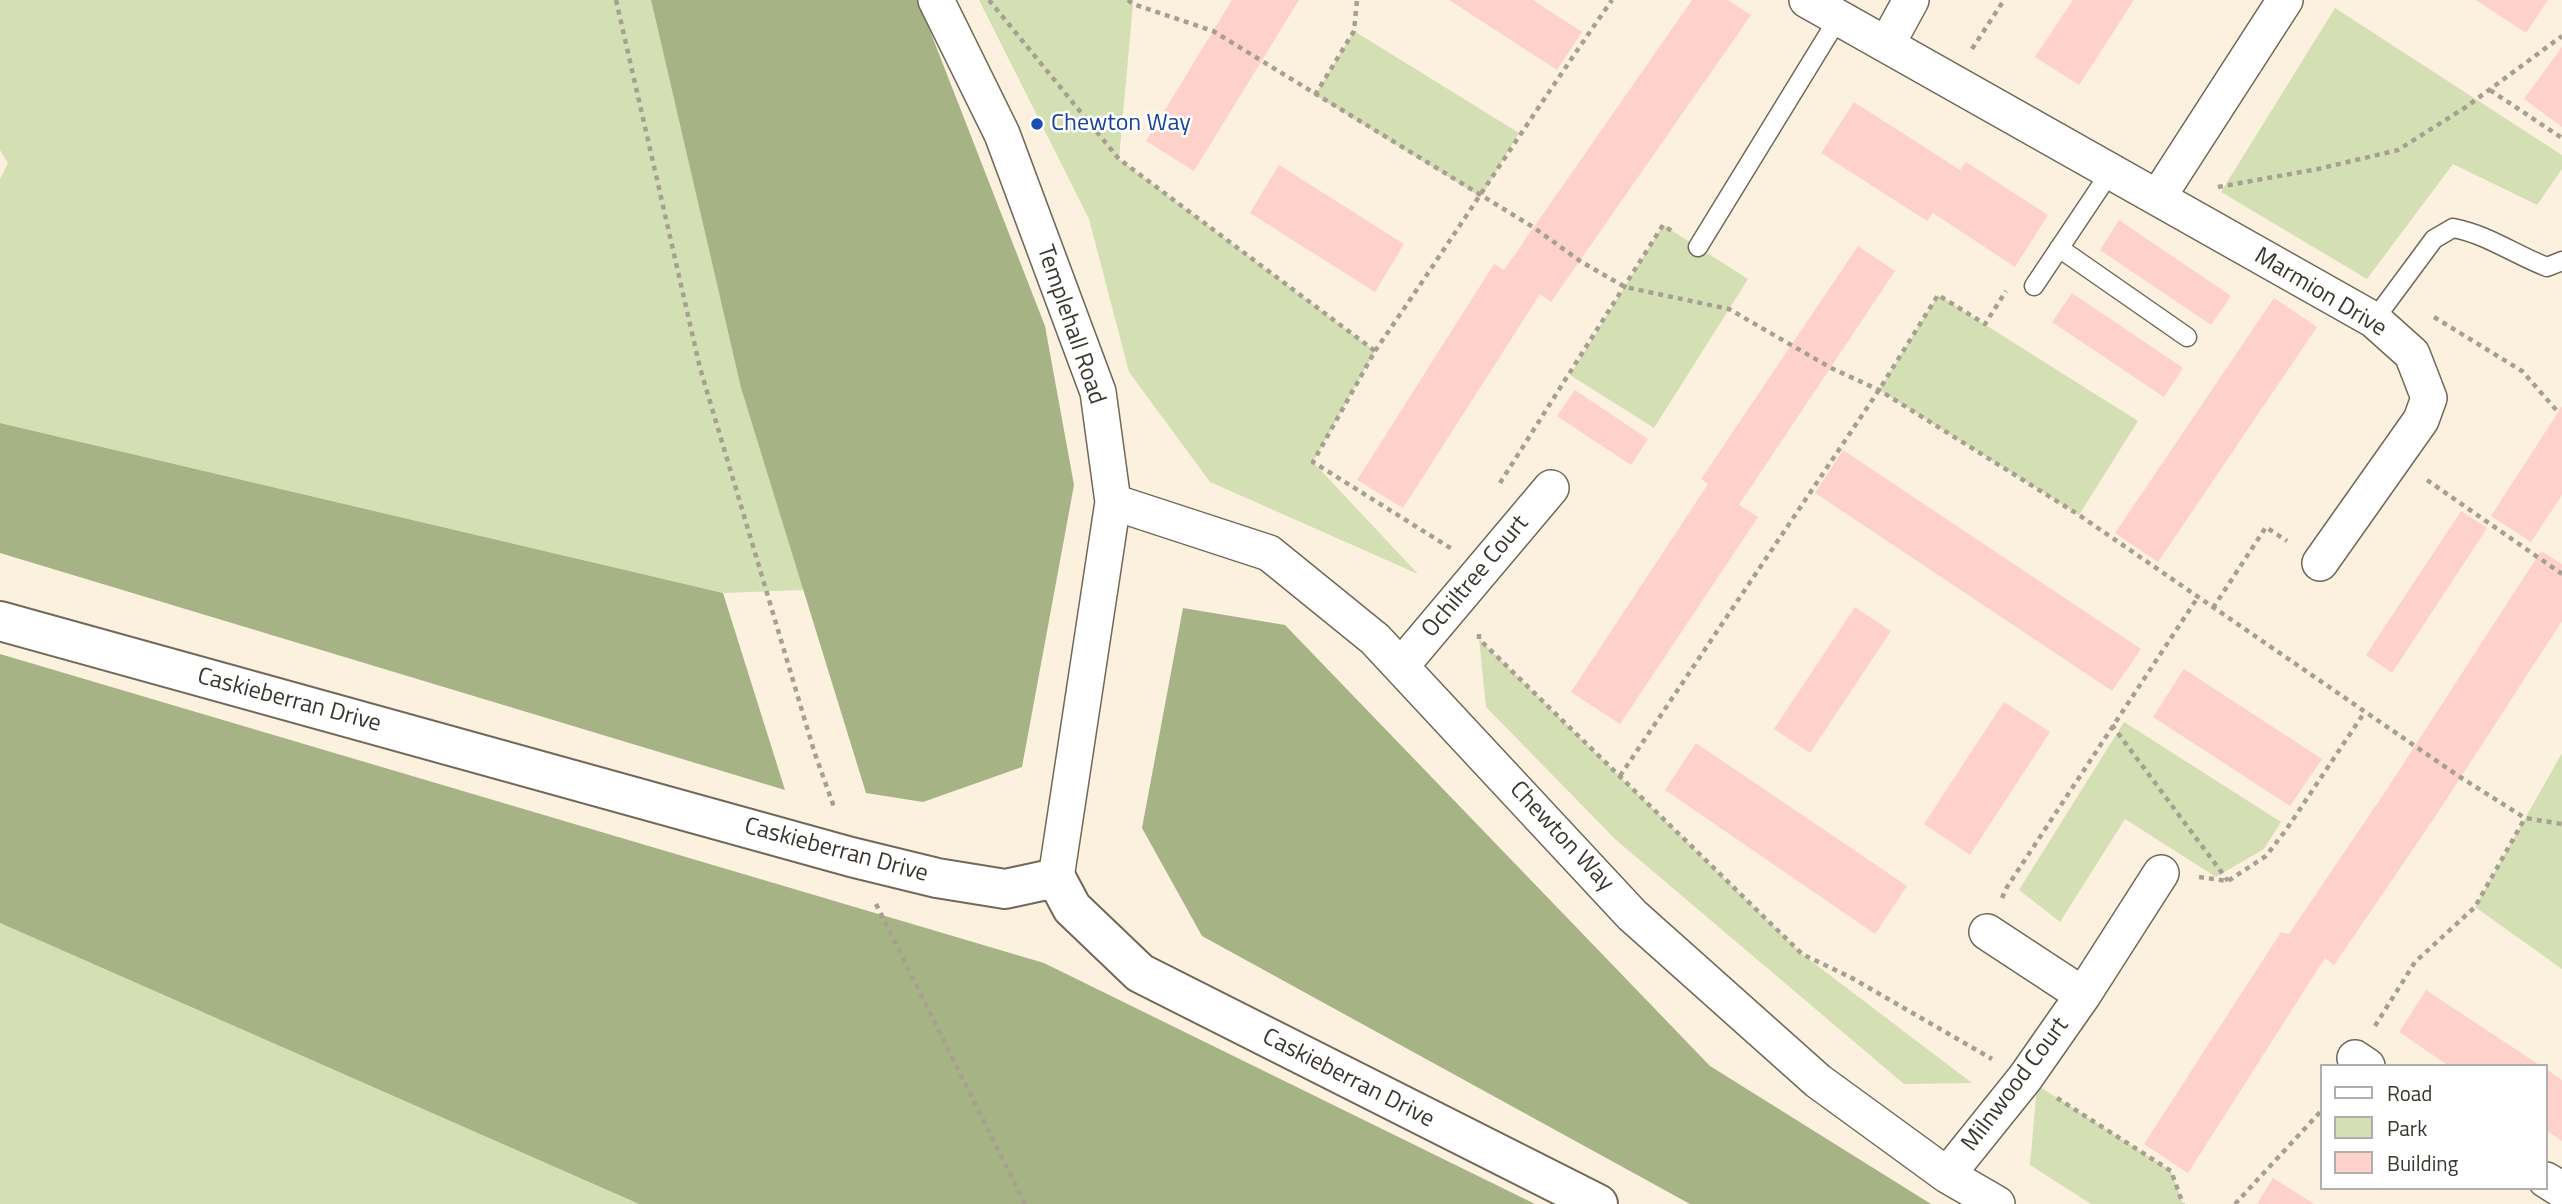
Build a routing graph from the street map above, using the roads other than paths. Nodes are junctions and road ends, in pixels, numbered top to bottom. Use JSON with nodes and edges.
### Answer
{"nodes":[{"id":1,"x":936,"y":0,"type":"edge"},
{"id":2,"x":1807,"y":0,"type":"edge"},
{"id":3,"x":1911,"y":0,"type":"edge"},
{"id":4,"x":2285,"y":0,"type":"edge"},
{"id":5,"x":1839,"y":17,"type":"junction"},
{"id":6,"x":1887,"y":44,"type":"junction"},
{"id":7,"x":2111,"y":171,"type":"junction"},
{"id":8,"x":2158,"y":197,"type":"junction"},
{"id":9,"x":1698,"y":247,"type":"road end"},
{"id":10,"x":2059,"y":248,"type":"junction"},
{"id":11,"x":2562,"y":261,"type":"edge"},
{"id":12,"x":2034,"y":286,"type":"road end"},
{"id":13,"x":2385,"y":306,"type":"junction"},
{"id":14,"x":2187,"y":337,"type":"dead end"},
{"id":15,"x":1550,"y":488,"type":"dead end"},
{"id":16,"x":1113,"y":502,"type":"junction"},
{"id":17,"x":2320,"y":563,"type":"road end"},
{"id":18,"x":0,"y":621,"type":"edge"},
{"id":19,"x":1401,"y":666,"type":"junction"},
{"id":20,"x":2161,"y":873,"type":"road end"},
{"id":21,"x":1056,"y":878,"type":"junction"},
{"id":22,"x":1987,"y":932,"type":"road end"},
{"id":23,"x":2083,"y":995,"type":"junction"},
{"id":24,"x":1947,"y":1175,"type":"junction"},
{"id":25,"x":1598,"y":1204,"type":"edge"},
{"id":26,"x":1997,"y":1204,"type":"edge"}],
"edges":[{"from":1,"to":16,"type":"street","name":"Templehall Road"},
{"from":2,"to":5,"type":"street","name":"Marmion Drive"},
{"from":3,"to":6,"type":"street"},
{"from":4,"to":8,"type":"street"},
{"from":5,"to":6,"type":"street","name":"Marmion Drive"},
{"from":5,"to":9,"type":"lane"},
{"from":6,"to":7,"type":"street","name":"Marmion Drive"},
{"from":7,"to":8,"type":"street","name":"Marmion Drive"},
{"from":7,"to":10,"type":"lane"},
{"from":8,"to":13,"type":"street","name":"Marmion Drive"},
{"from":10,"to":12,"type":"lane"},
{"from":10,"to":14,"type":"lane"},
{"from":11,"to":13,"type":"lane"},
{"from":13,"to":17,"type":"street","name":"Marmion Drive"},
{"from":15,"to":19,"type":"street","name":"Ochiltree Court"},
{"from":16,"to":19,"type":"street","name":"Chewton Way"},
{"from":16,"to":21,"type":"street","name":"Templehall Road"},
{"from":18,"to":21,"type":"street","name":"Caskieberran Drive"},
{"from":19,"to":24,"type":"street","name":"Chewton Way"},
{"from":20,"to":23,"type":"street","name":"Milnwood Court"},
{"from":21,"to":25,"type":"street","name":"Caskieberran Drive"},
{"from":22,"to":23,"type":"street","name":"Milnwood Court"},
{"from":23,"to":24,"type":"street","name":"Milnwood Court"},
{"from":24,"to":26,"type":"street","name":"Chewton Way"}]}
